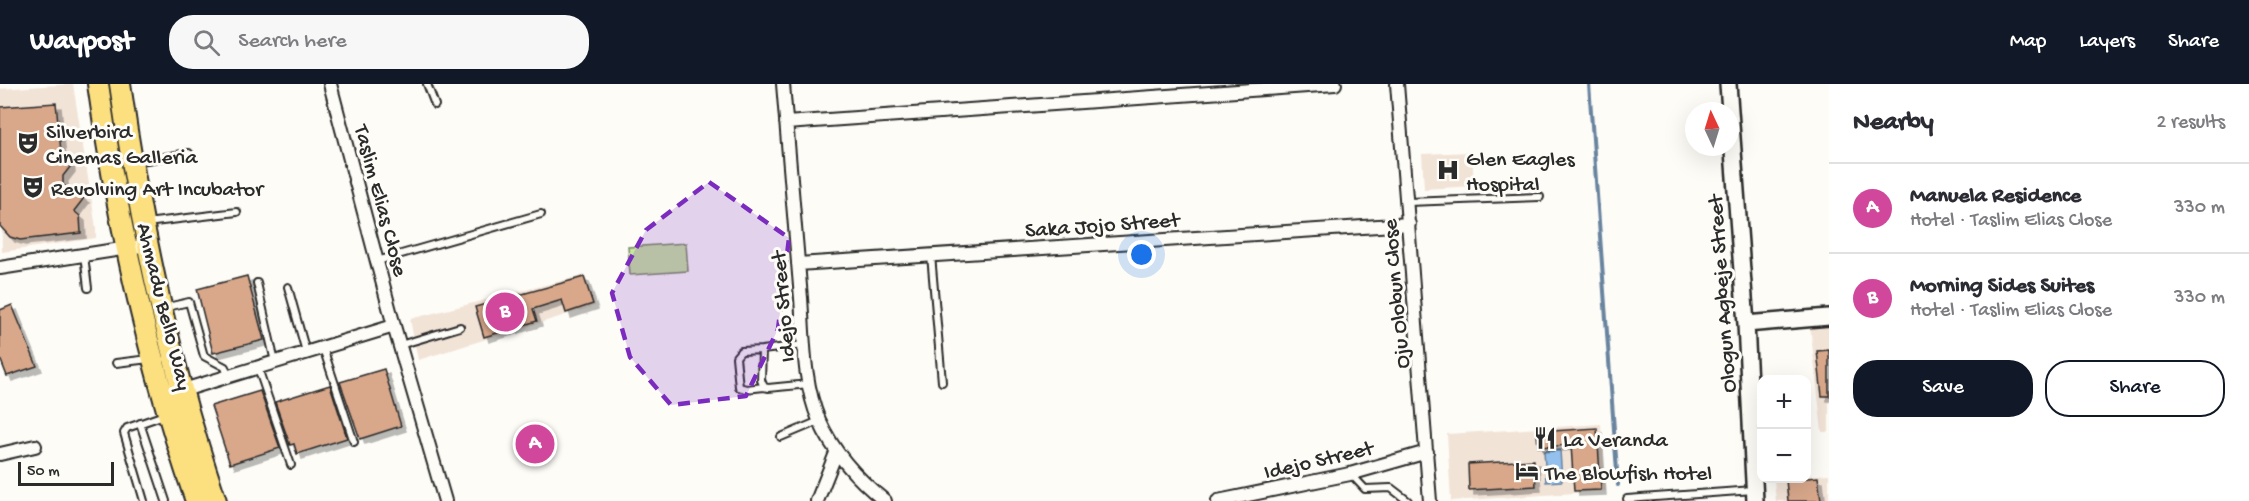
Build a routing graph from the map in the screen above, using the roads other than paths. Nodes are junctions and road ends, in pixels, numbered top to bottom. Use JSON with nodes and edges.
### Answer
{"nodes":[{"id":1,"x":99,"y":84,"type":"edge"},
{"id":2,"x":120,"y":84,"type":"edge"},
{"id":3,"x":330,"y":84,"type":"edge"},
{"id":4,"x":427,"y":84,"type":"edge"},
{"id":5,"x":783,"y":84,"type":"edge"},
{"id":6,"x":1335,"y":84,"type":"edge"},
{"id":7,"x":1397,"y":84,"type":"edge"},
{"id":8,"x":1728,"y":84,"type":"edge"},
{"id":9,"x":435,"y":105,"type":"dead end"},
{"id":10,"x":786,"y":123,"type":"junction"},
{"id":11,"x":189,"y":153,"type":"dead end"},
{"id":12,"x":131,"y":163,"type":"junction"},
{"id":13,"x":1540,"y":198,"type":"dead end"},
{"id":14,"x":1407,"y":202,"type":"junction"},
{"id":15,"x":237,"y":212,"type":"dead end"},
{"id":16,"x":541,"y":214,"type":"dead end"},
{"id":17,"x":142,"y":223,"type":"junction"},
{"id":18,"x":1409,"y":224,"type":"junction"},
{"id":19,"x":147,"y":245,"type":"junction"},
{"id":20,"x":125,"y":248,"type":"junction"},
{"id":21,"x":84,"y":255,"type":"junction"},
{"id":22,"x":931,"y":255,"type":"junction"},
{"id":23,"x":377,"y":261,"type":"junction"},
{"id":24,"x":798,"y":264,"type":"junction"},
{"id":25,"x":0,"y":268,"type":"edge"},
{"id":26,"x":257,"y":283,"type":"dead end"},
{"id":27,"x":288,"y":287,"type":"dead end"},
{"id":28,"x":88,"y":288,"type":"dead end"},
{"id":29,"x":161,"y":309,"type":"junction"},
{"id":30,"x":1829,"y":317,"type":"edge"},
{"id":31,"x":1746,"y":324,"type":"junction"},
{"id":32,"x":394,"y":326,"type":"junction"},
{"id":33,"x":460,"y":327,"type":"dead end"},
{"id":34,"x":400,"y":345,"type":"junction"},
{"id":35,"x":805,"y":345,"type":"junction"},
{"id":36,"x":323,"y":348,"type":"junction"},
{"id":37,"x":762,"y":350,"type":"junction"},
{"id":38,"x":306,"y":352,"type":"junction"},
{"id":39,"x":153,"y":359,"type":"junction"},
{"id":40,"x":116,"y":363,"type":"dead end"},
{"id":41,"x":275,"y":363,"type":"junction"},
{"id":42,"x":258,"y":368,"type":"junction"},
{"id":43,"x":228,"y":377,"type":"junction"},
{"id":44,"x":942,"y":382,"type":"dead end"},
{"id":45,"x":809,"y":384,"type":"junction"},
{"id":46,"x":764,"y":387,"type":"junction"},
{"id":47,"x":171,"y":401,"type":"junction"},
{"id":48,"x":819,"y":421,"type":"junction"},
{"id":49,"x":140,"y":423,"type":"junction"},
{"id":50,"x":781,"y":437,"type":"dead end"},
{"id":51,"x":354,"y":442,"type":"dead end"},
{"id":52,"x":35,"y":446,"type":"dead end"},
{"id":53,"x":1427,"y":452,"type":"junction"},
{"id":54,"x":836,"y":453,"type":"junction"},
{"id":55,"x":0,"y":454,"type":"edge"},
{"id":56,"x":291,"y":465,"type":"dead end"},
{"id":57,"x":1350,"y":474,"type":"junction"},
{"id":58,"x":1755,"y":496,"type":"edge"},
{"id":59,"x":1627,"y":499,"type":"dead end"},
{"id":60,"x":144,"y":501,"type":"edge"},
{"id":61,"x":166,"y":501,"type":"edge"},
{"id":62,"x":196,"y":501,"type":"edge"},
{"id":63,"x":216,"y":501,"type":"edge"},
{"id":64,"x":445,"y":501,"type":"edge"},
{"id":65,"x":817,"y":501,"type":"edge"},
{"id":66,"x":885,"y":501,"type":"edge"},
{"id":67,"x":1218,"y":501,"type":"edge"},
{"id":68,"x":1408,"y":501,"type":"edge"},
{"id":69,"x":1430,"y":501,"type":"edge"}],
"edges":[{"from":1,"to":20,"type":"highway","name":"Ahmadu Bello Way"},
{"from":2,"to":12,"type":"highway","name":"Ahmadu Bello Way"},
{"from":3,"to":23,"type":"street","name":"Taslim Elias Close"},
{"from":4,"to":9,"type":"lane"},
{"from":5,"to":10,"type":"street","name":"Idejo Street"},
{"from":6,"to":10,"type":"street"},
{"from":7,"to":14,"type":"street","name":"Oju Olobun Close"},
{"from":8,"to":31,"type":"street","name":"Ologun Agbeje Street"},
{"from":10,"to":24,"type":"street","name":"Idejo Street"},
{"from":11,"to":12,"type":"lane"},
{"from":12,"to":17,"type":"highway","name":"Ahmadu Bello Way"},
{"from":13,"to":14,"type":"lane"},
{"from":14,"to":18,"type":"street","name":"Oju Olobun Close"},
{"from":15,"to":17,"type":"lane"},
{"from":16,"to":23,"type":"lane"},
{"from":17,"to":19,"type":"highway","name":"Ahmadu Bello Way"},
{"from":18,"to":22,"type":"street","name":"Saka Jojo Street"},
{"from":18,"to":53,"type":"street","name":"Oju Olobun Close"},
{"from":19,"to":20,"type":"street"},
{"from":19,"to":29,"type":"highway","name":"Ahmadu Bello Way"},
{"from":20,"to":21,"type":"street"},
{"from":20,"to":39,"type":"highway","name":"Ahmadu Bello Way"},
{"from":21,"to":25,"type":"street"},
{"from":21,"to":28,"type":"lane"},
{"from":22,"to":24,"type":"street","name":"Saka Jojo Street"},
{"from":22,"to":44,"type":"lane"},
{"from":23,"to":32,"type":"street","name":"Taslim Elias Close"},
{"from":24,"to":35,"type":"street","name":"Idejo Street"},
{"from":26,"to":41,"type":"lane"},
{"from":27,"to":38,"type":"lane"},
{"from":29,"to":43,"type":"lane"},
{"from":29,"to":47,"type":"highway","name":"Ahmadu Bello Way"},
{"from":30,"to":31,"type":"street"},
{"from":31,"to":58,"type":"street","name":"Ologun Agbeje Street"},
{"from":32,"to":34,"type":"street","name":"Taslim Elias Close"},
{"from":32,"to":36,"type":"street"},
{"from":33,"to":34,"type":"lane"},
{"from":34,"to":64,"type":"street","name":"Taslim Elias Close"},
{"from":35,"to":37,"type":"lane"},
{"from":35,"to":45,"type":"street","name":"Idejo Street"},
{"from":36,"to":38,"type":"street"},
{"from":36,"to":51,"type":"lane"},
{"from":37,"to":46,"type":"lane"},
{"from":37,"to":46,"type":"lane"},
{"from":38,"to":41,"type":"street"},
{"from":39,"to":40,"type":"lane"},
{"from":39,"to":47,"type":"highway","name":"Ahmadu Bello Way"},
{"from":41,"to":42,"type":"street"},
{"from":42,"to":43,"type":"street"},
{"from":42,"to":56,"type":"lane"},
{"from":43,"to":47,"type":"street"},
{"from":45,"to":46,"type":"lane"},
{"from":45,"to":48,"type":"street","name":"Idejo Street"},
{"from":47,"to":49,"type":"lane"},
{"from":47,"to":62,"type":"highway","name":"Ahmadu Bello Way"},
{"from":47,"to":63,"type":"highway","name":"Ahmadu Bello Way"},
{"from":48,"to":50,"type":"lane"},
{"from":48,"to":54,"type":"street","name":"Idejo Street"},
{"from":49,"to":60,"type":"lane"},
{"from":49,"to":61,"type":"lane"},
{"from":52,"to":55,"type":"street"},
{"from":53,"to":57,"type":"street","name":"Idejo Street"},
{"from":53,"to":69,"type":"street","name":"Oju Olobun Close"},
{"from":54,"to":65,"type":"street"},
{"from":54,"to":66,"type":"street","name":"Idejo Street"},
{"from":57,"to":67,"type":"street","name":"Idejo Street"},
{"from":57,"to":68,"type":"lane"},
{"from":58,"to":59,"type":"lane"}]}
